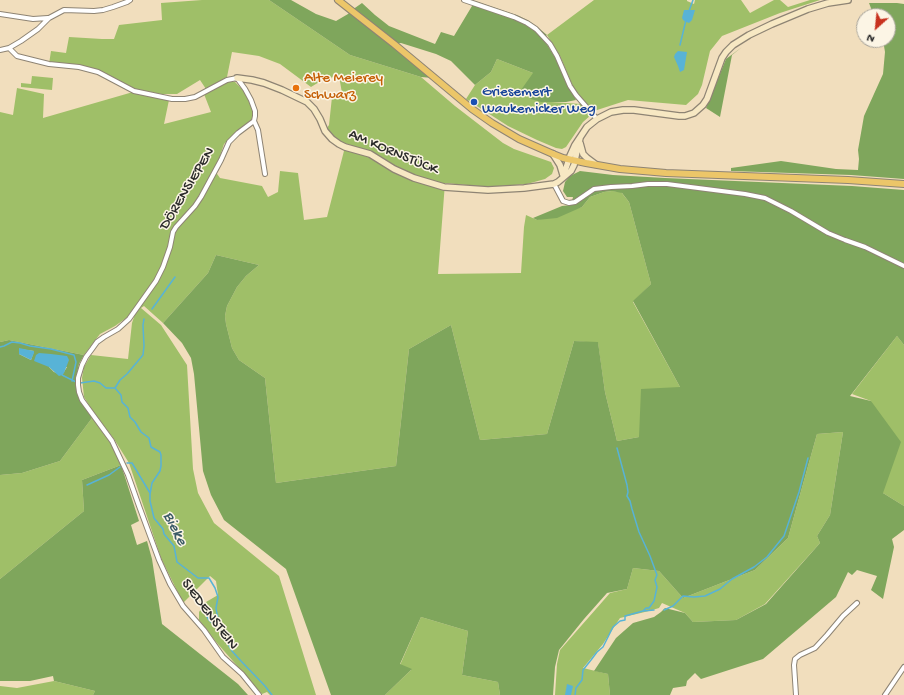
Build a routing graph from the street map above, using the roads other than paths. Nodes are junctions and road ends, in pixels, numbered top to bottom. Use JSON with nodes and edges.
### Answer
{"nodes":[{"id":1,"x":130,"y":0,"type":"edge"},
{"id":2,"x":338,"y":0,"type":"edge"},
{"id":3,"x":464,"y":0,"type":"edge"},
{"id":4,"x":848,"y":0,"type":"edge"},
{"id":5,"x":0,"y":14,"type":"edge"},
{"id":6,"x":48,"y":18,"type":"junction"},
{"id":7,"x":9,"y":48,"type":"junction"},
{"id":8,"x":0,"y":50,"type":"edge"},
{"id":9,"x":237,"y":78,"type":"junction"},
{"id":10,"x":597,"y":118,"type":"junction"},
{"id":11,"x":254,"y":121,"type":"junction"},
{"id":12,"x":580,"y":138,"type":"junction"},
{"id":13,"x":552,"y":154,"type":"junction"},
{"id":14,"x":572,"y":160,"type":"junction"},
{"id":15,"x":596,"y":165,"type":"junction"},
{"id":16,"x":265,"y":174,"type":"dead end"},
{"id":17,"x":563,"y":178,"type":"junction"},
{"id":18,"x":554,"y":184,"type":"junction"},
{"id":19,"x":904,"y":184,"type":"edge"},
{"id":20,"x":904,"y":266,"type":"edge"},
{"id":21,"x":78,"y":392,"type":"joint"},
{"id":22,"x":857,"y":603,"type":"dead end"},
{"id":23,"x":904,"y":667,"type":"edge"},
{"id":24,"x":259,"y":695,"type":"edge"},
{"id":25,"x":796,"y":695,"type":"edge"},
{"id":26,"x":885,"y":695,"type":"edge"}],
"edges":[{"from":1,"to":6,"type":"street"},
{"from":2,"to":13,"type":"main road"},
{"from":3,"to":10,"type":"street"},
{"from":4,"to":10,"type":"street"},
{"from":5,"to":6,"type":"street"},
{"from":6,"to":7,"type":"street"},
{"from":7,"to":8,"type":"street"},
{"from":7,"to":9,"type":"street"},
{"from":9,"to":11,"type":"street"},
{"from":9,"to":18,"type":"street","name":"AM KORNSTÜCK"},
{"from":10,"to":12,"type":"street"},
{"from":11,"to":16,"type":"street"},
{"from":11,"to":21,"type":"street","name":"DÖRENSIEPEN"},
{"from":12,"to":14,"type":"street"},
{"from":12,"to":15,"type":"street"},
{"from":13,"to":14,"type":"main road"},
{"from":13,"to":17,"type":"street"},
{"from":14,"to":15,"type":"main road"},
{"from":14,"to":17,"type":"street","name":"AM KORNSTÜCK"},
{"from":15,"to":19,"type":"main road"},
{"from":17,"to":18,"type":"street","name":"AM KORNSTÜCK"},
{"from":18,"to":20,"type":"street"},
{"from":21,"to":24,"type":"street","name":"SIEDENSTEIN"},
{"from":22,"to":25,"type":"street"},
{"from":23,"to":26,"type":"street"}]}
